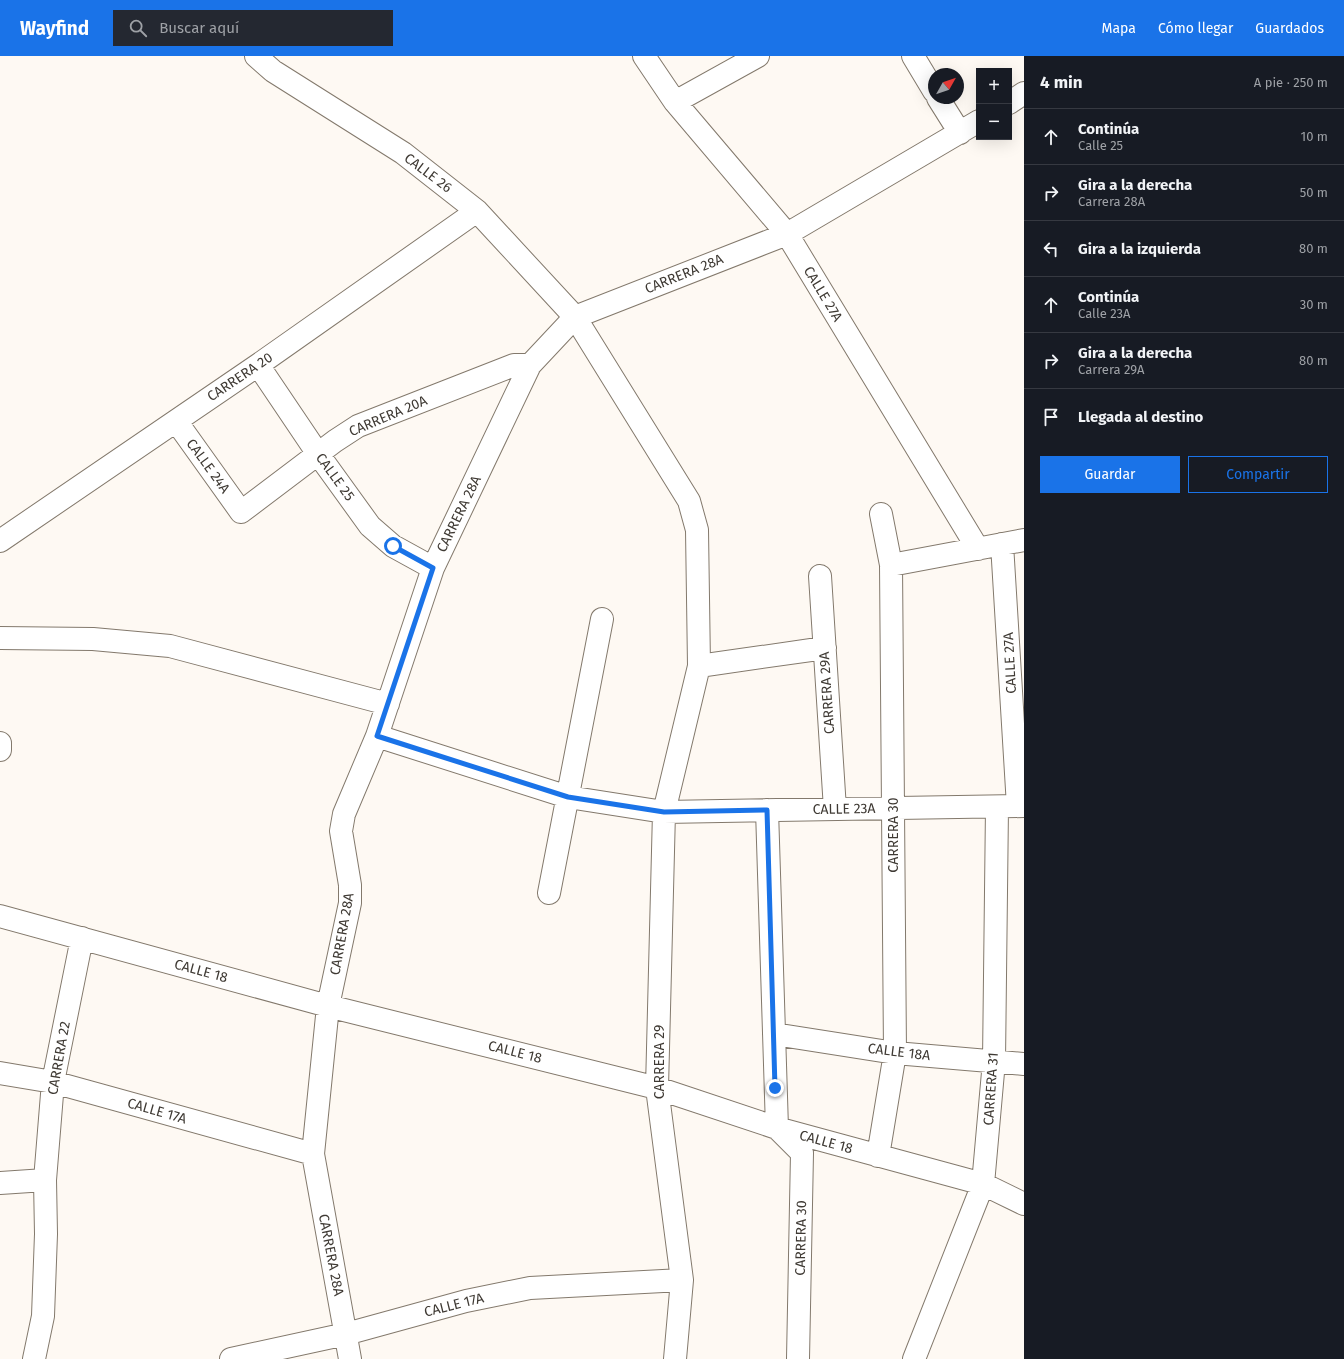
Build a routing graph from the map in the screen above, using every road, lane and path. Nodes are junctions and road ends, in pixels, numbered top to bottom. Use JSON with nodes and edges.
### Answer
{"nodes":[{"id":1,"x":256,"y":56,"type":"edge"},
{"id":2,"x":644,"y":56,"type":"edge"},
{"id":3,"x":758,"y":56,"type":"edge"},
{"id":4,"x":913,"y":56,"type":"edge"},
{"id":5,"x":928,"y":81,"type":"edge"},
{"id":6,"x":1024,"y":93,"type":"edge"},
{"id":7,"x":1012,"y":101,"type":"edge"},
{"id":8,"x":675,"y":102,"type":"junction"},
{"id":9,"x":942,"y":104,"type":"edge"},
{"id":10,"x":976,"y":123,"type":"edge"},
{"id":11,"x":960,"y":133,"type":"junction"},
{"id":12,"x":478,"y":211,"type":"junction"},
{"id":13,"x":787,"y":234,"type":"junction"},
{"id":14,"x":576,"y":317,"type":"junction"},
{"id":15,"x":530,"y":364,"type":"junction"},
{"id":16,"x":258,"y":365,"type":"junction"},
{"id":17,"x":176,"y":421,"type":"junction"},
{"id":18,"x":318,"y":454,"type":"junction"},
{"id":19,"x":241,"y":512,"type":"joint"},
{"id":20,"x":881,"y":514,"type":"dead end"},
{"id":21,"x":0,"y":540,"type":"edge"},
{"id":22,"x":1024,"y":540,"type":"edge"},
{"id":23,"x":1002,"y":544,"type":"junction"},
{"id":24,"x":978,"y":549,"type":"junction"},
{"id":25,"x":890,"y":565,"type":"junction"},
{"id":26,"x":433,"y":568,"type":"junction"},
{"id":27,"x":820,"y":576,"type":"dead end"},
{"id":28,"x":602,"y":619,"type":"dead end"},
{"id":29,"x":0,"y":638,"type":"edge"},
{"id":30,"x":825,"y":648,"type":"junction"},
{"id":31,"x":699,"y":666,"type":"junction"},
{"id":32,"x":388,"y":704,"type":"junction"},
{"id":33,"x":377,"y":736,"type":"junction"},
{"id":34,"x":0,"y":743,"type":"edge"},
{"id":35,"x":0,"y":750,"type":"edge"},
{"id":36,"x":568,"y":797,"type":"junction"},
{"id":37,"x":1013,"y":806,"type":"edge"},
{"id":38,"x":893,"y":808,"type":"junction"},
{"id":39,"x":835,"y":809,"type":"junction"},
{"id":40,"x":767,"y":810,"type":"junction"},
{"id":41,"x":664,"y":812,"type":"junction"},
{"id":42,"x":549,"y":893,"type":"dead end"},
{"id":43,"x":0,"y":916,"type":"edge"},
{"id":44,"x":82,"y":938,"type":"junction"},
{"id":45,"x":328,"y":1006,"type":"junction"},
{"id":46,"x":774,"y":1034,"type":"junction"},
{"id":47,"x":895,"y":1052,"type":"junction"},
{"id":48,"x":994,"y":1061,"type":"junction"},
{"id":49,"x":1024,"y":1064,"type":"edge"},
{"id":50,"x":0,"y":1073,"type":"edge"},
{"id":51,"x":53,"y":1082,"type":"junction"},
{"id":52,"x":657,"y":1088,"type":"junction"},
{"id":53,"x":777,"y":1128,"type":"junction"},
{"id":54,"x":313,"y":1154,"type":"junction"},
{"id":55,"x":878,"y":1156,"type":"junction"},
{"id":56,"x":45,"y":1180,"type":"junction"},
{"id":57,"x":0,"y":1183,"type":"edge"},
{"id":58,"x":983,"y":1184,"type":"junction"},
{"id":59,"x":1024,"y":1204,"type":"edge"},
{"id":60,"x":682,"y":1280,"type":"junction"},
{"id":61,"x":346,"y":1334,"type":"junction"},
{"id":62,"x":34,"y":1359,"type":"edge"},
{"id":63,"x":231,"y":1359,"type":"edge"},
{"id":64,"x":350,"y":1359,"type":"edge"},
{"id":65,"x":675,"y":1359,"type":"edge"},
{"id":66,"x":798,"y":1359,"type":"edge"},
{"id":67,"x":914,"y":1359,"type":"edge"}],
"edges":[{"from":1,"to":12,"type":"street","name":"CALLE 26"},
{"from":2,"to":8,"type":"street","name":"CALLE 27A"},
{"from":3,"to":8,"type":"street"},
{"from":4,"to":5,"type":"street"},
{"from":6,"to":7,"type":"street"},
{"from":8,"to":13,"type":"street","name":"CALLE 27A"},
{"from":9,"to":11,"type":"street"},
{"from":10,"to":11,"type":"street","name":"CARRERA 28A"},
{"from":11,"to":13,"type":"street","name":"CARRERA 28A"},
{"from":12,"to":14,"type":"street","name":"CALLE 26"},
{"from":12,"to":16,"type":"street","name":"CARRERA 20"},
{"from":13,"to":14,"type":"street","name":"CARRERA 28A"},
{"from":13,"to":24,"type":"street","name":"CALLE 27A"},
{"from":14,"to":15,"type":"street","name":"CARRERA 28A"},
{"from":14,"to":31,"type":"street","name":"CALLE 26"},
{"from":15,"to":18,"type":"street","name":"CARRERA 20A"},
{"from":15,"to":26,"type":"street","name":"CARRERA 28A"},
{"from":16,"to":17,"type":"street","name":"CARRERA 20"},
{"from":16,"to":18,"type":"street","name":"CALLE 25"},
{"from":17,"to":19,"type":"street","name":"CALLE 24A"},
{"from":17,"to":21,"type":"street","name":"CARRERA 20"},
{"from":18,"to":19,"type":"street","name":"CARRERA 20A"},
{"from":18,"to":26,"type":"street","name":"CALLE 25"},
{"from":20,"to":25,"type":"street","name":"CARRERA 30"},
{"from":22,"to":23,"type":"street"},
{"from":23,"to":24,"type":"street"},
{"from":23,"to":37,"type":"street","name":"CALLE 27A"},
{"from":24,"to":25,"type":"street"},
{"from":25,"to":38,"type":"street","name":"CARRERA 30"},
{"from":26,"to":32,"type":"street","name":"CARRERA 28A"},
{"from":27,"to":30,"type":"street","name":"CARRERA 29A"},
{"from":28,"to":36,"type":"street"},
{"from":29,"to":32,"type":"street"},
{"from":30,"to":31,"type":"street"},
{"from":30,"to":39,"type":"street","name":"CARRERA 29A"},
{"from":31,"to":41,"type":"street","name":"CARRERA 29"},
{"from":32,"to":33,"type":"street","name":"CARRERA 28A"},
{"from":33,"to":36,"type":"street","name":"CALLE 23A"},
{"from":33,"to":45,"type":"street","name":"CARRERA 28A"},
{"from":34,"to":35,"type":"street"},
{"from":36,"to":41,"type":"street","name":"CALLE 23A"},
{"from":36,"to":42,"type":"street"},
{"from":37,"to":38,"type":"street","name":"CALLE 23A"},
{"from":37,"to":48,"type":"street","name":"CARRERA 31"},
{"from":38,"to":39,"type":"street","name":"CALLE 23A"},
{"from":38,"to":47,"type":"street","name":"CARRERA 30"},
{"from":39,"to":40,"type":"street","name":"CALLE 23A"},
{"from":40,"to":41,"type":"street","name":"CALLE 23A"},
{"from":40,"to":46,"type":"street"},
{"from":41,"to":52,"type":"street","name":"CARRERA 29"},
{"from":43,"to":44,"type":"street","name":"CALLE 18"},
{"from":44,"to":45,"type":"street","name":"CALLE 18"},
{"from":44,"to":51,"type":"street","name":"CARRERA 22"},
{"from":45,"to":52,"type":"street","name":"CALLE 18"},
{"from":45,"to":54,"type":"street","name":"CARRERA 28A"},
{"from":46,"to":47,"type":"street","name":"CALLE 18A"},
{"from":46,"to":53,"type":"street"},
{"from":47,"to":48,"type":"street","name":"CALLE 18A"},
{"from":47,"to":55,"type":"street","name":"CARRERA 30"},
{"from":48,"to":49,"type":"street","name":"CALLE 18A"},
{"from":48,"to":58,"type":"street","name":"CARRERA 31"},
{"from":50,"to":51,"type":"street","name":"CALLE 17A"},
{"from":51,"to":54,"type":"street","name":"CALLE 17A"},
{"from":51,"to":56,"type":"street","name":"CARRERA 22"},
{"from":52,"to":53,"type":"street","name":"CALLE 18"},
{"from":52,"to":60,"type":"street","name":"CARRERA 29"},
{"from":53,"to":55,"type":"street","name":"CALLE 18"},
{"from":53,"to":66,"type":"street","name":"CARRERA 30"},
{"from":54,"to":61,"type":"street","name":"CARRERA 28A"},
{"from":55,"to":58,"type":"street","name":"CALLE 18"},
{"from":56,"to":57,"type":"street"},
{"from":56,"to":62,"type":"street","name":"CARRERA 22"},
{"from":58,"to":59,"type":"street","name":"CALLE 18"},
{"from":58,"to":67,"type":"street","name":"CARRERA 31"},
{"from":60,"to":61,"type":"street","name":"CALLE 17A"},
{"from":60,"to":65,"type":"street","name":"CARRERA 29"},
{"from":61,"to":63,"type":"street","name":"CALLE 17A"},
{"from":61,"to":64,"type":"street","name":"CARRERA 28A"}]}
